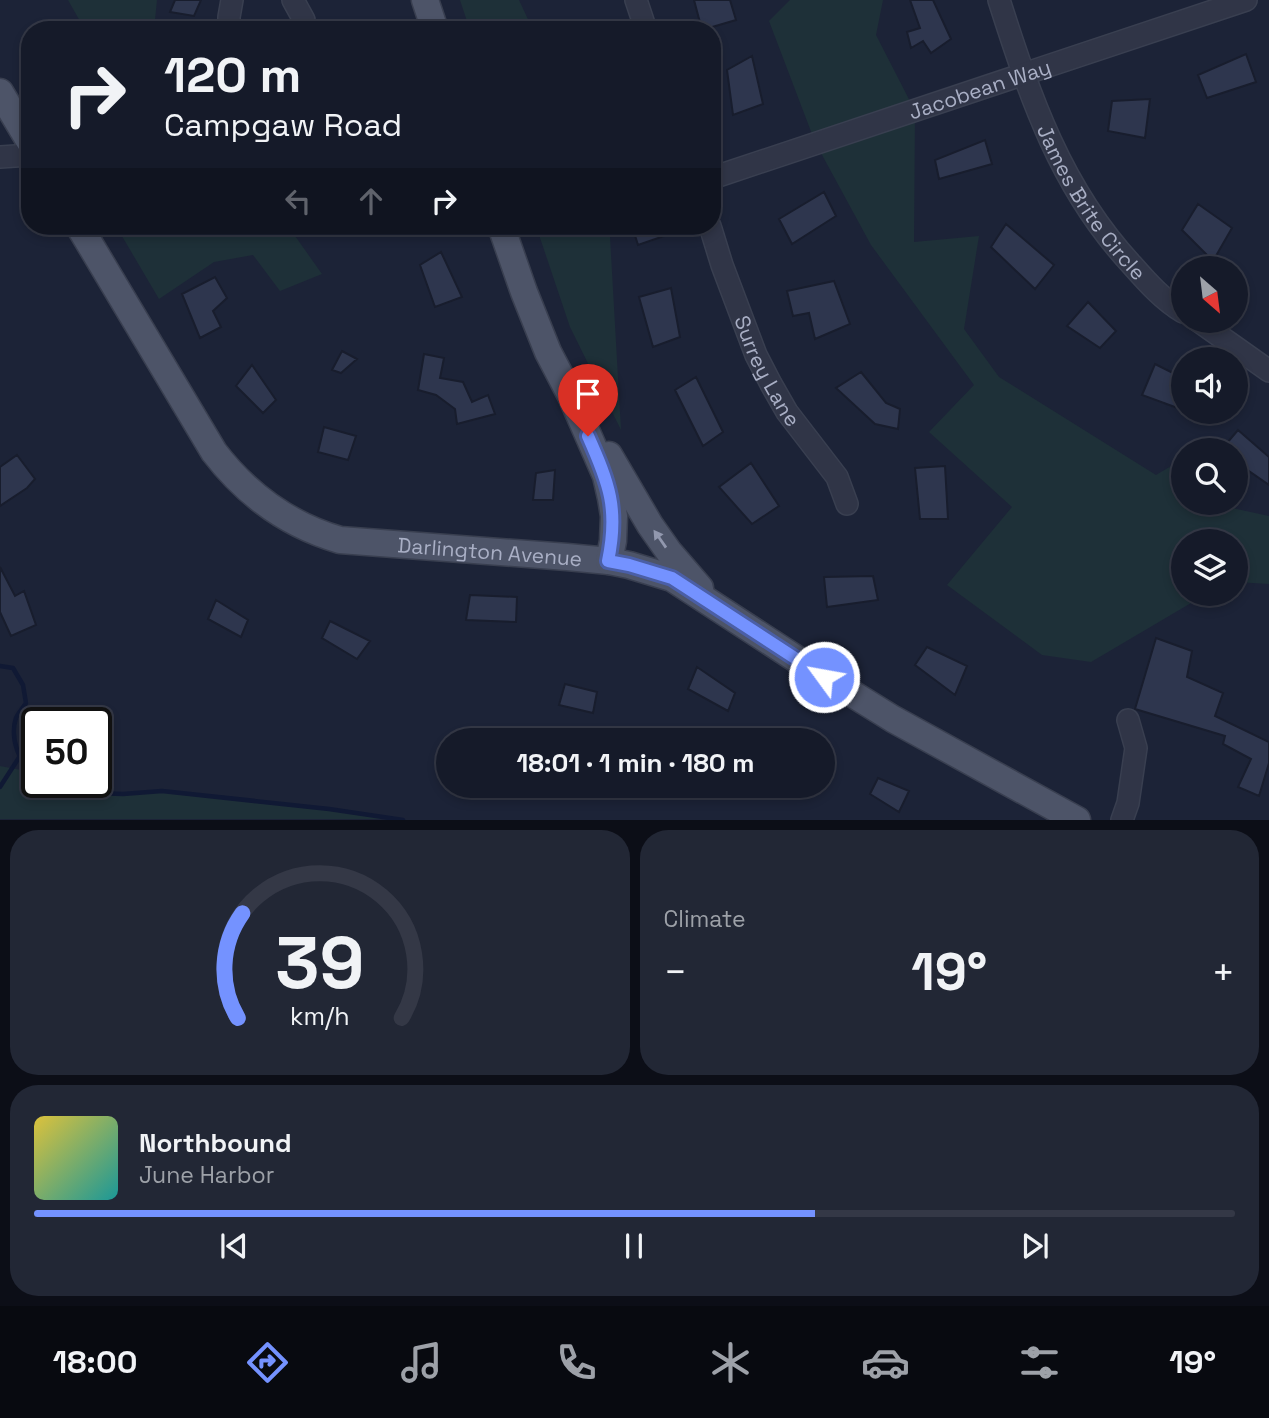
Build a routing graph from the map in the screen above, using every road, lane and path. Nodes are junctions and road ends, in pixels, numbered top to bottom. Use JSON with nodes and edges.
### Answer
{"nodes":[{"id":1,"x":232,"y":0,"type":"edge"},
{"id":2,"x":293,"y":0,"type":"edge"},
{"id":3,"x":425,"y":0,"type":"edge"},
{"id":4,"x":636,"y":0,"type":"edge"},
{"id":5,"x":999,"y":0,"type":"edge"},
{"id":6,"x":1246,"y":0,"type":"edge"},
{"id":7,"x":229,"y":21,"type":"edge"},
{"id":8,"x":304,"y":21,"type":"edge"},
{"id":9,"x":432,"y":21,"type":"edge"},
{"id":10,"x":643,"y":21,"type":"edge"},
{"id":11,"x":1023,"y":76,"type":"junction"},
{"id":12,"x":0,"y":92,"type":"edge"},
{"id":13,"x":21,"y":127,"type":"edge"},
{"id":14,"x":21,"y":156,"type":"edge"},
{"id":15,"x":0,"y":157,"type":"edge"},
{"id":16,"x":721,"y":175,"type":"edge"},
{"id":17,"x":84,"y":235,"type":"edge"},
{"id":18,"x":504,"y":235,"type":"edge"},
{"id":19,"x":712,"y":235,"type":"edge"},
{"id":20,"x":1171,"y":303,"type":"edge"},
{"id":21,"x":1216,"y":333,"type":"edge"},
{"id":22,"x":1269,"y":371,"type":"edge"},
{"id":23,"x":570,"y":396,"type":"junction"},
{"id":24,"x":847,"y":504,"type":"dead end"},
{"id":25,"x":608,"y":561,"type":"junction"},
{"id":26,"x":720,"y":610,"type":"junction"},
{"id":27,"x":1128,"y":720,"type":"dead end"},
{"id":28,"x":1077,"y":820,"type":"edge"},
{"id":29,"x":1122,"y":820,"type":"edge"}],
"edges":[{"from":1,"to":7,"type":"street"},
{"from":2,"to":8,"type":"street"},
{"from":3,"to":9,"type":"main road"},
{"from":4,"to":10,"type":"street"},
{"from":5,"to":11,"type":"street","name":"James Brite Circle"},
{"from":6,"to":11,"type":"street","name":"Jacobean Way"},
{"from":11,"to":16,"type":"street","name":"Jacobean Way"},
{"from":11,"to":20,"type":"street","name":"James Brite Circle"},
{"from":12,"to":13,"type":"main road"},
{"from":14,"to":15,"type":"street"},
{"from":17,"to":25,"type":"main road","name":"Darlington Avenue"},
{"from":18,"to":23,"type":"main road"},
{"from":19,"to":24,"type":"street","name":"Surrey Lane"},
{"from":21,"to":22,"type":"street"},
{"from":23,"to":25,"type":"main road"},
{"from":26,"to":23,"type":"main road","one_way":true},
{"from":25,"to":26,"type":"main road","name":"Darlington Avenue"},
{"from":26,"to":28,"type":"main road","name":"Darlington Avenue"},
{"from":27,"to":29,"type":"street"}]}
